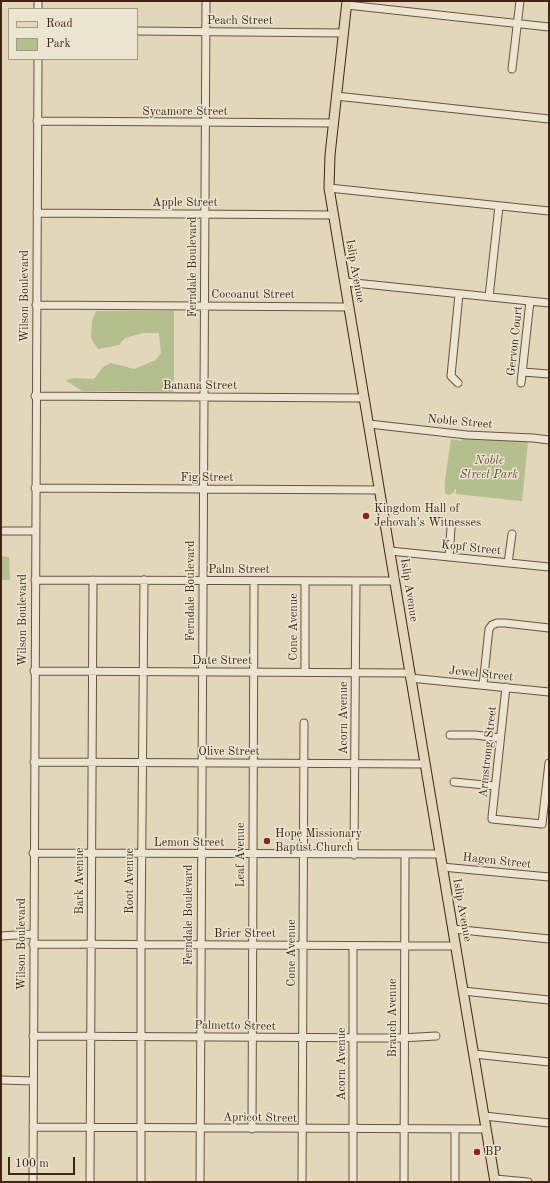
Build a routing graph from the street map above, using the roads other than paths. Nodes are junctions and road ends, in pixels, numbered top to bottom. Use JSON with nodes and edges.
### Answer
{"nodes":[{"id":1,"x":206,"y":1,"type":"edge"},
{"id":2,"x":520,"y":1,"type":"edge"},
{"id":3,"x":347,"y":3,"type":"edge"},
{"id":4,"x":518,"y":24,"type":"junction"},
{"id":5,"x":549,"y":27,"type":"edge"},
{"id":6,"x":138,"y":31,"type":"edge"},
{"id":7,"x":206,"y":31,"type":"junction"},
{"id":8,"x":344,"y":33,"type":"junction"},
{"id":9,"x":38,"y":60,"type":"edge"},
{"id":10,"x":512,"y":69,"type":"dead end"},
{"id":11,"x":336,"y":96,"type":"junction"},
{"id":12,"x":549,"y":118,"type":"edge"},
{"id":13,"x":37,"y":122,"type":"junction"},
{"id":14,"x":205,"y":123,"type":"junction"},
{"id":15,"x":333,"y":123,"type":"junction"},
{"id":16,"x":330,"y":188,"type":"junction"},
{"id":17,"x":498,"y":206,"type":"junction"},
{"id":18,"x":549,"y":210,"type":"edge"},
{"id":19,"x":37,"y":213,"type":"junction"},
{"id":20,"x":204,"y":214,"type":"junction"},
{"id":21,"x":334,"y":215,"type":"junction"},
{"id":22,"x":345,"y":282,"type":"junction"},
{"id":23,"x":459,"y":294,"type":"junction"},
{"id":24,"x":489,"y":296,"type":"junction"},
{"id":25,"x":530,"y":301,"type":"junction"},
{"id":26,"x":549,"y":303,"type":"edge"},
{"id":27,"x":36,"y":305,"type":"junction"},
{"id":28,"x":204,"y":306,"type":"junction"},
{"id":29,"x":349,"y":306,"type":"junction"},
{"id":30,"x":523,"y":372,"type":"junction"},
{"id":31,"x":549,"y":374,"type":"edge"},
{"id":32,"x":458,"y":383,"type":"dead end"},
{"id":33,"x":521,"y":383,"type":"dead end"},
{"id":34,"x":35,"y":396,"type":"junction"},
{"id":35,"x":203,"y":398,"type":"junction"},
{"id":36,"x":364,"y":398,"type":"junction"},
{"id":37,"x":369,"y":424,"type":"junction"},
{"id":38,"x":549,"y":440,"type":"edge"},
{"id":39,"x":35,"y":488,"type":"junction"},
{"id":40,"x":203,"y":489,"type":"junction"},
{"id":41,"x":379,"y":490,"type":"junction"},
{"id":42,"x":451,"y":528,"type":"dead end"},
{"id":43,"x":1,"y":531,"type":"edge"},
{"id":44,"x":35,"y":531,"type":"junction"},
{"id":45,"x":512,"y":534,"type":"dead end"},
{"id":46,"x":390,"y":551,"type":"junction"},
{"id":47,"x":449,"y":557,"type":"junction"},
{"id":48,"x":508,"y":563,"type":"junction"},
{"id":49,"x":549,"y":567,"type":"edge"},
{"id":50,"x":35,"y":580,"type":"junction"},
{"id":51,"x":93,"y":580,"type":"junction"},
{"id":52,"x":144,"y":580,"type":"junction"},
{"id":53,"x":202,"y":580,"type":"junction"},
{"id":54,"x":254,"y":581,"type":"junction"},
{"id":55,"x":305,"y":581,"type":"junction"},
{"id":56,"x":356,"y":581,"type":"junction"},
{"id":57,"x":395,"y":581,"type":"junction"},
{"id":58,"x":549,"y":628,"type":"edge"},
{"id":59,"x":34,"y":671,"type":"junction"},
{"id":60,"x":92,"y":671,"type":"junction"},
{"id":61,"x":143,"y":672,"type":"junction"},
{"id":62,"x":202,"y":672,"type":"junction"},
{"id":63,"x":254,"y":672,"type":"junction"},
{"id":64,"x":305,"y":672,"type":"junction"},
{"id":65,"x":355,"y":673,"type":"junction"},
{"id":66,"x":410,"y":675,"type":"junction"},
{"id":67,"x":483,"y":685,"type":"junction"},
{"id":68,"x":506,"y":687,"type":"junction"},
{"id":69,"x":549,"y":692,"type":"edge"},
{"id":70,"x":304,"y":723,"type":"dead end"},
{"id":71,"x":450,"y":735,"type":"dead end"},
{"id":72,"x":500,"y":738,"type":"junction"},
{"id":73,"x":34,"y":762,"type":"junction"},
{"id":74,"x":92,"y":763,"type":"junction"},
{"id":75,"x":143,"y":763,"type":"junction"},
{"id":76,"x":201,"y":763,"type":"junction"},
{"id":77,"x":253,"y":763,"type":"junction"},
{"id":78,"x":304,"y":763,"type":"junction"},
{"id":79,"x":549,"y":763,"type":"edge"},
{"id":80,"x":355,"y":764,"type":"junction"},
{"id":81,"x":425,"y":764,"type":"junction"},
{"id":82,"x":454,"y":782,"type":"dead end"},
{"id":83,"x":495,"y":786,"type":"junction"},
{"id":84,"x":33,"y":853,"type":"junction"},
{"id":85,"x":142,"y":853,"type":"junction"},
{"id":86,"x":91,"y":854,"type":"junction"},
{"id":87,"x":200,"y":854,"type":"junction"},
{"id":88,"x":252,"y":854,"type":"junction"},
{"id":89,"x":303,"y":854,"type":"junction"},
{"id":90,"x":440,"y":854,"type":"junction"},
{"id":91,"x":354,"y":855,"type":"junction"},
{"id":92,"x":405,"y":855,"type":"junction"},
{"id":93,"x":442,"y":867,"type":"junction"},
{"id":94,"x":549,"y":877,"type":"edge"},
{"id":95,"x":453,"y":929,"type":"junction"},
{"id":96,"x":33,"y":934,"type":"junction"},
{"id":97,"x":1,"y":936,"type":"edge"},
{"id":98,"x":549,"y":939,"type":"edge"},
{"id":99,"x":33,"y":944,"type":"junction"},
{"id":100,"x":90,"y":944,"type":"junction"},
{"id":101,"x":141,"y":945,"type":"junction"},
{"id":102,"x":200,"y":945,"type":"junction"},
{"id":103,"x":252,"y":945,"type":"junction"},
{"id":104,"x":303,"y":946,"type":"junction"},
{"id":105,"x":353,"y":946,"type":"junction"},
{"id":106,"x":404,"y":946,"type":"junction"},
{"id":107,"x":456,"y":946,"type":"junction"},
{"id":108,"x":463,"y":992,"type":"junction"},
{"id":109,"x":549,"y":1000,"type":"edge"},
{"id":110,"x":33,"y":1036,"type":"junction"},
{"id":111,"x":90,"y":1036,"type":"junction"},
{"id":112,"x":142,"y":1036,"type":"junction"},
{"id":113,"x":436,"y":1036,"type":"dead end"},
{"id":114,"x":200,"y":1037,"type":"junction"},
{"id":115,"x":252,"y":1037,"type":"junction"},
{"id":116,"x":303,"y":1038,"type":"junction"},
{"id":117,"x":354,"y":1038,"type":"junction"},
{"id":118,"x":404,"y":1038,"type":"junction"},
{"id":119,"x":474,"y":1054,"type":"junction"},
{"id":120,"x":549,"y":1062,"type":"edge"},
{"id":121,"x":1,"y":1080,"type":"edge"},
{"id":122,"x":33,"y":1081,"type":"junction"},
{"id":123,"x":484,"y":1116,"type":"junction"},
{"id":124,"x":549,"y":1123,"type":"edge"},
{"id":125,"x":90,"y":1127,"type":"junction"},
{"id":126,"x":33,"y":1128,"type":"junction"},
{"id":127,"x":141,"y":1128,"type":"junction"},
{"id":128,"x":200,"y":1128,"type":"junction"},
{"id":129,"x":252,"y":1129,"type":"junction"},
{"id":130,"x":302,"y":1129,"type":"junction"},
{"id":131,"x":353,"y":1129,"type":"junction"},
{"id":132,"x":404,"y":1129,"type":"junction"},
{"id":133,"x":455,"y":1129,"type":"junction"},
{"id":134,"x":486,"y":1129,"type":"junction"},
{"id":135,"x":495,"y":1180,"type":"edge"},
{"id":136,"x":33,"y":1182,"type":"edge"},
{"id":137,"x":90,"y":1182,"type":"edge"},
{"id":138,"x":141,"y":1182,"type":"edge"},
{"id":139,"x":200,"y":1182,"type":"edge"},
{"id":140,"x":302,"y":1182,"type":"edge"},
{"id":141,"x":353,"y":1182,"type":"edge"},
{"id":142,"x":404,"y":1182,"type":"edge"},
{"id":143,"x":455,"y":1182,"type":"edge"},
{"id":144,"x":528,"y":1182,"type":"edge"}],
"edges":[{"from":1,"to":7,"type":"street","name":"Ferndale Boulevard"},
{"from":2,"to":4,"type":"street"},
{"from":3,"to":4,"type":"street"},
{"from":3,"to":8,"type":"main road","name":"Islip Avenue"},
{"from":4,"to":5,"type":"street"},
{"from":4,"to":10,"type":"street"},
{"from":6,"to":7,"type":"street","name":"Peach Street"},
{"from":7,"to":8,"type":"street","name":"Peach Street"},
{"from":7,"to":14,"type":"street","name":"Ferndale Boulevard"},
{"from":8,"to":11,"type":"main road","name":"Islip Avenue"},
{"from":9,"to":13,"type":"street","name":"Wilson Boulevard"},
{"from":11,"to":12,"type":"street"},
{"from":11,"to":15,"type":"main road","name":"Islip Avenue"},
{"from":13,"to":14,"type":"street","name":"Sycamore Street"},
{"from":13,"to":19,"type":"street","name":"Wilson Boulevard"},
{"from":14,"to":15,"type":"street","name":"Sycamore Street"},
{"from":14,"to":20,"type":"street","name":"Ferndale Boulevard"},
{"from":15,"to":16,"type":"main road","name":"Islip Avenue"},
{"from":16,"to":17,"type":"street"},
{"from":16,"to":21,"type":"main road","name":"Islip Avenue"},
{"from":17,"to":18,"type":"street"},
{"from":17,"to":24,"type":"street"},
{"from":19,"to":20,"type":"street","name":"Apple Street"},
{"from":19,"to":27,"type":"street","name":"Wilson Boulevard"},
{"from":20,"to":21,"type":"street","name":"Apple Street"},
{"from":20,"to":28,"type":"street","name":"Ferndale Boulevard"},
{"from":21,"to":22,"type":"main road","name":"Islip Avenue"},
{"from":22,"to":23,"type":"street"},
{"from":22,"to":29,"type":"main road","name":"Islip Avenue"},
{"from":23,"to":24,"type":"street"},
{"from":23,"to":32,"type":"street"},
{"from":24,"to":25,"type":"street"},
{"from":25,"to":26,"type":"street"},
{"from":25,"to":30,"type":"street","name":"Gervon Court"},
{"from":27,"to":28,"type":"street","name":"Cocoanut Street"},
{"from":27,"to":34,"type":"street","name":"Wilson Boulevard"},
{"from":28,"to":29,"type":"street","name":"Cocoanut Street"},
{"from":28,"to":35,"type":"street","name":"Ferndale Boulevard"},
{"from":29,"to":36,"type":"main road","name":"Islip Avenue"},
{"from":30,"to":31,"type":"street"},
{"from":30,"to":33,"type":"street","name":"Gervon Court"},
{"from":34,"to":35,"type":"street","name":"Banana Street"},
{"from":34,"to":39,"type":"street","name":"Wilson Boulevard"},
{"from":35,"to":36,"type":"street","name":"Banana Street"},
{"from":35,"to":40,"type":"street","name":"Ferndale Boulevard"},
{"from":36,"to":37,"type":"main road","name":"Islip Avenue"},
{"from":37,"to":38,"type":"street","name":"Noble Street"},
{"from":37,"to":41,"type":"main road","name":"Islip Avenue"},
{"from":39,"to":40,"type":"street","name":"Fig Street"},
{"from":39,"to":44,"type":"street","name":"Wilson Boulevard"},
{"from":40,"to":41,"type":"street","name":"Fig Street"},
{"from":40,"to":53,"type":"street","name":"Ferndale Boulevard"},
{"from":41,"to":46,"type":"main road","name":"Islip Avenue"},
{"from":42,"to":47,"type":"street"},
{"from":43,"to":44,"type":"street"},
{"from":44,"to":50,"type":"street","name":"Wilson Boulevard"},
{"from":45,"to":48,"type":"street"},
{"from":46,"to":47,"type":"street","name":"Kopf Street"},
{"from":46,"to":57,"type":"main road","name":"Islip Avenue"},
{"from":47,"to":48,"type":"street","name":"Kopf Street"},
{"from":48,"to":49,"type":"street","name":"Kopf Street"},
{"from":50,"to":51,"type":"street","name":"Palm Street"},
{"from":50,"to":59,"type":"street","name":"Wilson Boulevard"},
{"from":51,"to":52,"type":"street","name":"Palm Street"},
{"from":51,"to":60,"type":"street","name":"Bark Avenue"},
{"from":52,"to":53,"type":"street","name":"Palm Street"},
{"from":52,"to":61,"type":"street","name":"Root Avenue"},
{"from":53,"to":54,"type":"street","name":"Palm Street"},
{"from":53,"to":62,"type":"street","name":"Ferndale Boulevard"},
{"from":54,"to":55,"type":"street","name":"Palm Street"},
{"from":54,"to":63,"type":"street","name":"Leaf Avenue"},
{"from":55,"to":56,"type":"street","name":"Palm Street"},
{"from":55,"to":64,"type":"street","name":"Cone Avenue"},
{"from":56,"to":57,"type":"street","name":"Palm Street"},
{"from":56,"to":65,"type":"street","name":"Acorn Avenue"},
{"from":57,"to":66,"type":"main road","name":"Islip Avenue"},
{"from":58,"to":67,"type":"street"},
{"from":59,"to":60,"type":"street","name":"Date Street"},
{"from":59,"to":73,"type":"street","name":"Wilson Boulevard"},
{"from":60,"to":61,"type":"street","name":"Date Street"},
{"from":60,"to":74,"type":"street","name":"Bark Avenue"},
{"from":61,"to":62,"type":"street","name":"Date Street"},
{"from":61,"to":75,"type":"street","name":"Root Avenue"},
{"from":62,"to":63,"type":"street","name":"Date Street"},
{"from":62,"to":76,"type":"street","name":"Ferndale Boulevard"},
{"from":63,"to":64,"type":"street","name":"Date Street"},
{"from":63,"to":77,"type":"street","name":"Leaf Avenue"},
{"from":64,"to":65,"type":"street","name":"Date Street"},
{"from":65,"to":66,"type":"street","name":"Date Street"},
{"from":65,"to":80,"type":"street","name":"Acorn Avenue"},
{"from":66,"to":67,"type":"street","name":"Jewel Street"},
{"from":66,"to":81,"type":"main road","name":"Islip Avenue"},
{"from":67,"to":68,"type":"street","name":"Jewel Street"},
{"from":68,"to":69,"type":"street","name":"Jewel Street"},
{"from":68,"to":72,"type":"street","name":"Armstrong Street"},
{"from":70,"to":78,"type":"street","name":"Cone Avenue"},
{"from":71,"to":72,"type":"street"},
{"from":72,"to":83,"type":"street","name":"Armstrong Street"},
{"from":73,"to":74,"type":"street","name":"Olive Street"},
{"from":73,"to":84,"type":"street","name":"Wilson Boulevard"},
{"from":74,"to":75,"type":"street","name":"Olive Street"},
{"from":74,"to":86,"type":"street","name":"Bark Avenue"},
{"from":75,"to":76,"type":"street","name":"Olive Street"},
{"from":75,"to":85,"type":"street","name":"Root Avenue"},
{"from":76,"to":77,"type":"street","name":"Olive Street"},
{"from":76,"to":87,"type":"street","name":"Ferndale Boulevard"},
{"from":77,"to":78,"type":"street","name":"Olive Street"},
{"from":77,"to":88,"type":"street","name":"Leaf Avenue"},
{"from":78,"to":80,"type":"street","name":"Olive Street"},
{"from":78,"to":89,"type":"street","name":"Cone Avenue"},
{"from":79,"to":83,"type":"street","name":"Armstrong Street"},
{"from":80,"to":81,"type":"street","name":"Olive Street"},
{"from":80,"to":91,"type":"street","name":"Acorn Avenue"},
{"from":81,"to":90,"type":"main road","name":"Islip Avenue"},
{"from":82,"to":83,"type":"street"},
{"from":84,"to":86,"type":"street","name":"Lemon Street"},
{"from":84,"to":96,"type":"street","name":"Wilson Boulevard"},
{"from":85,"to":86,"type":"street","name":"Lemon Street"},
{"from":85,"to":87,"type":"street","name":"Lemon Street"},
{"from":85,"to":101,"type":"street","name":"Root Avenue"},
{"from":86,"to":100,"type":"street","name":"Bark Avenue"},
{"from":87,"to":88,"type":"street","name":"Lemon Street"},
{"from":87,"to":102,"type":"street","name":"Ferndale Boulevard"},
{"from":88,"to":89,"type":"street","name":"Lemon Street"},
{"from":88,"to":103,"type":"street","name":"Leaf Avenue"},
{"from":89,"to":91,"type":"street","name":"Lemon Street"},
{"from":89,"to":104,"type":"street","name":"Cone Avenue"},
{"from":90,"to":92,"type":"street","name":"Lemon Street"},
{"from":90,"to":93,"type":"main road","name":"Islip Avenue"},
{"from":91,"to":92,"type":"street","name":"Lemon Street"},
{"from":92,"to":106,"type":"street","name":"Branch Avenue"},
{"from":93,"to":94,"type":"street","name":"Hagen Street"},
{"from":93,"to":95,"type":"main road","name":"Islip Avenue"},
{"from":95,"to":98,"type":"street"},
{"from":95,"to":107,"type":"main road","name":"Islip Avenue"},
{"from":96,"to":97,"type":"street"},
{"from":96,"to":99,"type":"street","name":"Wilson Boulevard"},
{"from":99,"to":100,"type":"street","name":"Brier Street"},
{"from":99,"to":110,"type":"street","name":"Wilson Boulevard"},
{"from":100,"to":101,"type":"street","name":"Brier Street"},
{"from":100,"to":111,"type":"street","name":"Bark Avenue"},
{"from":101,"to":102,"type":"street","name":"Brier Street"},
{"from":101,"to":112,"type":"street","name":"Root Avenue"},
{"from":102,"to":103,"type":"street","name":"Brier Street"},
{"from":102,"to":114,"type":"street","name":"Ferndale Boulevard"},
{"from":103,"to":104,"type":"street","name":"Brier Street"},
{"from":103,"to":115,"type":"street","name":"Leaf Avenue"},
{"from":104,"to":105,"type":"street","name":"Brier Street"},
{"from":104,"to":116,"type":"street","name":"Cone Avenue"},
{"from":105,"to":106,"type":"street","name":"Brier Street"},
{"from":105,"to":117,"type":"street","name":"Acorn Avenue"},
{"from":106,"to":107,"type":"street","name":"Brier Street"},
{"from":106,"to":118,"type":"street","name":"Branch Avenue"},
{"from":107,"to":108,"type":"main road","name":"Islip Avenue"},
{"from":108,"to":109,"type":"street"},
{"from":108,"to":119,"type":"main road","name":"Islip Avenue"},
{"from":110,"to":111,"type":"street","name":"Palmetto Street"},
{"from":110,"to":122,"type":"street","name":"Wilson Boulevard"},
{"from":111,"to":112,"type":"street","name":"Palmetto Street"},
{"from":111,"to":125,"type":"street","name":"Bark Avenue"},
{"from":112,"to":114,"type":"street","name":"Palmetto Street"},
{"from":112,"to":127,"type":"street","name":"Root Avenue"},
{"from":113,"to":118,"type":"street","name":"Palmetto Street"},
{"from":114,"to":115,"type":"street","name":"Palmetto Street"},
{"from":114,"to":128,"type":"street","name":"Ferndale Boulevard"},
{"from":115,"to":116,"type":"street","name":"Palmetto Street"},
{"from":115,"to":129,"type":"street","name":"Leaf Avenue"},
{"from":116,"to":117,"type":"street","name":"Palmetto Street"},
{"from":116,"to":130,"type":"street","name":"Cone Avenue"},
{"from":117,"to":118,"type":"street","name":"Palmetto Street"},
{"from":117,"to":131,"type":"street","name":"Acorn Avenue"},
{"from":118,"to":132,"type":"street","name":"Branch Avenue"},
{"from":119,"to":120,"type":"street"},
{"from":119,"to":123,"type":"main road","name":"Islip Avenue"},
{"from":121,"to":122,"type":"street"},
{"from":122,"to":126,"type":"street","name":"Wilson Boulevard"},
{"from":123,"to":124,"type":"street"},
{"from":123,"to":134,"type":"main road","name":"Islip Avenue"},
{"from":125,"to":126,"type":"street","name":"Apricot Street"},
{"from":125,"to":127,"type":"street","name":"Apricot Street"},
{"from":125,"to":137,"type":"street","name":"Bark Avenue"},
{"from":126,"to":136,"type":"street","name":"Wilson Boulevard"},
{"from":127,"to":128,"type":"street","name":"Apricot Street"},
{"from":127,"to":138,"type":"street","name":"Root Avenue"},
{"from":128,"to":129,"type":"street","name":"Apricot Street"},
{"from":128,"to":139,"type":"street","name":"Ferndale Boulevard"},
{"from":129,"to":130,"type":"street","name":"Apricot Street"},
{"from":130,"to":131,"type":"street","name":"Apricot Street"},
{"from":130,"to":140,"type":"street","name":"Cone Avenue"},
{"from":131,"to":132,"type":"street","name":"Apricot Street"},
{"from":131,"to":141,"type":"street","name":"Acorn Avenue"},
{"from":132,"to":133,"type":"street","name":"Apricot Street"},
{"from":132,"to":142,"type":"street","name":"Branch Avenue"},
{"from":133,"to":134,"type":"street","name":"Apricot Street"},
{"from":133,"to":143,"type":"street"},
{"from":134,"to":135,"type":"main road","name":"Islip Avenue"},
{"from":135,"to":144,"type":"street"}]}
